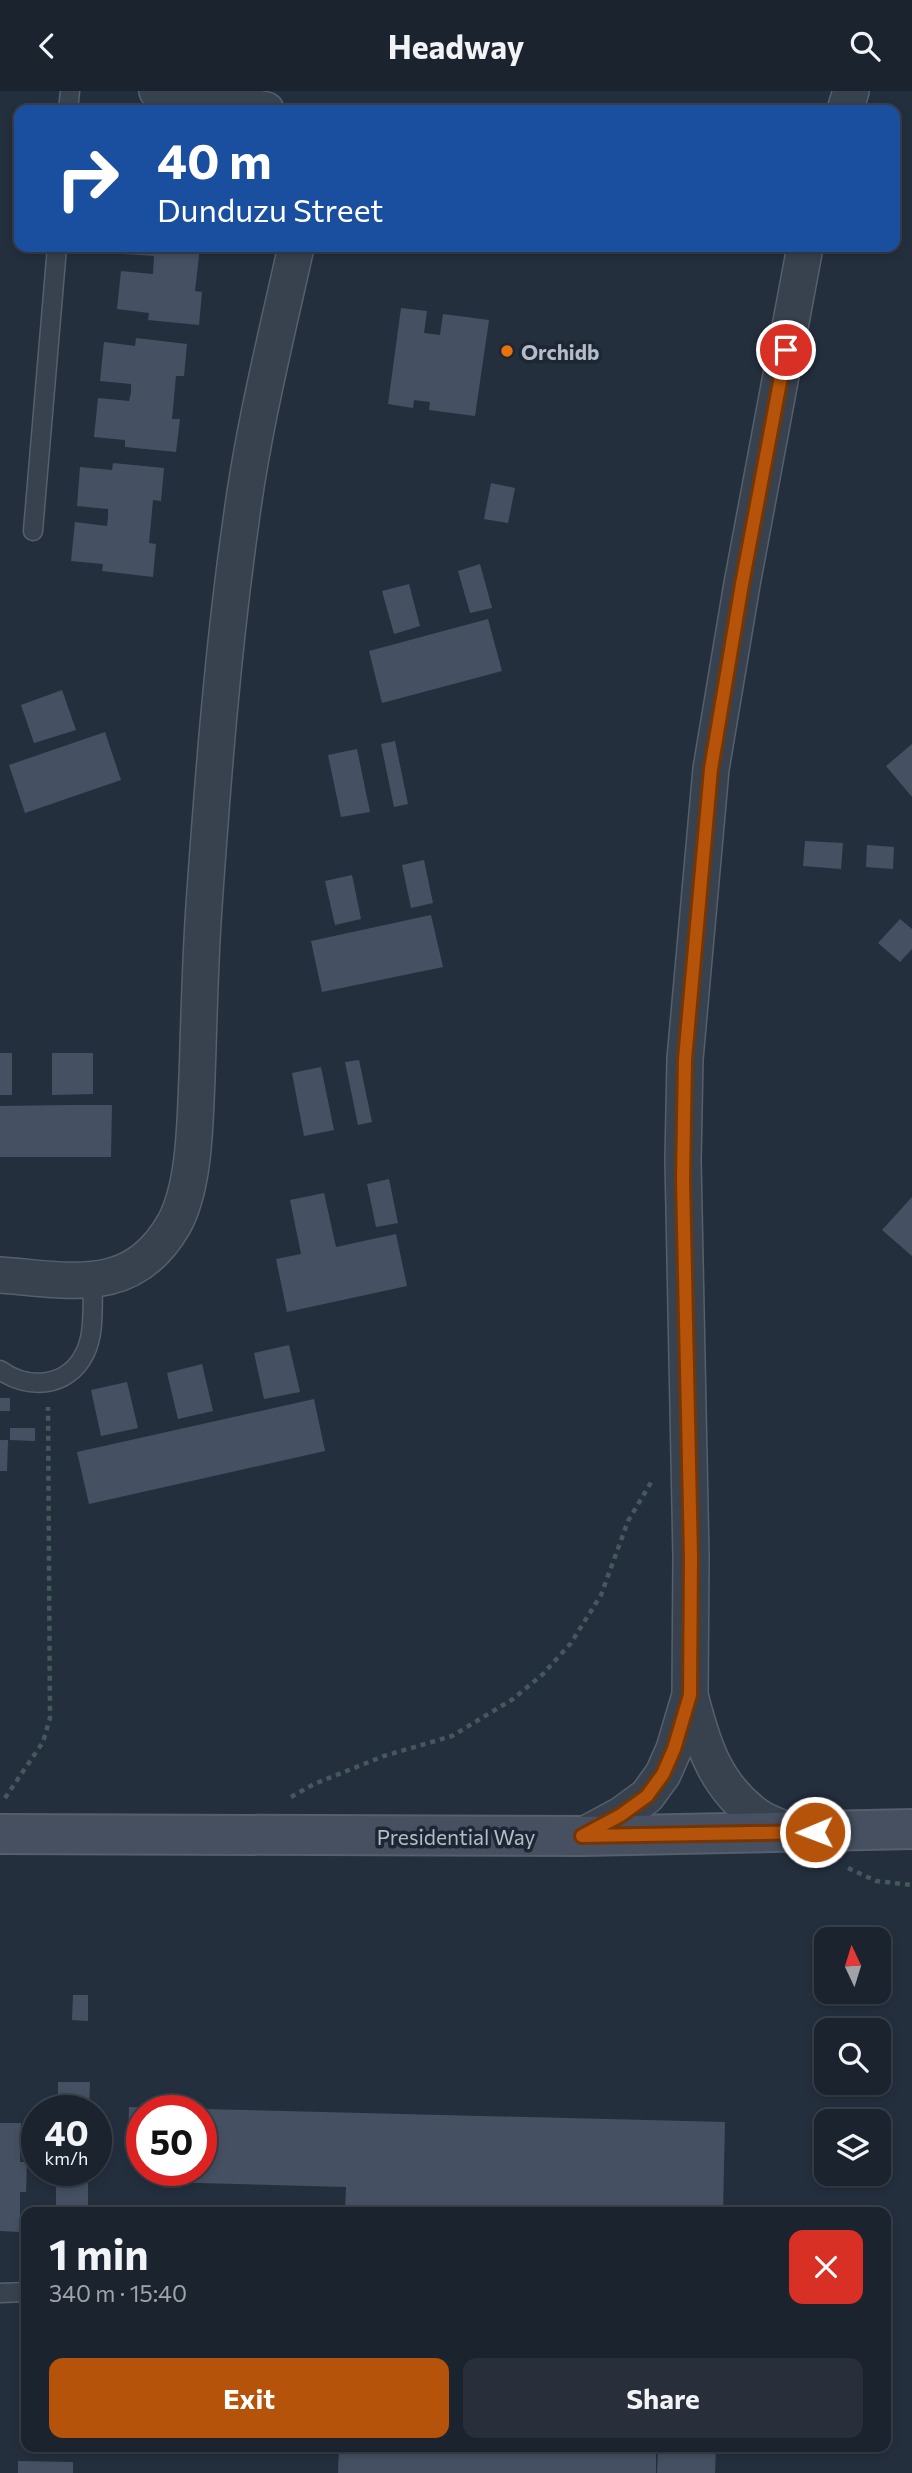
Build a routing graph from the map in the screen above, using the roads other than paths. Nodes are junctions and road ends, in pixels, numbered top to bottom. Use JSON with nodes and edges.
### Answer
{"nodes":[{"id":1,"x":157,"y":91,"type":"edge"},
{"id":2,"x":242,"y":105,"type":"edge"},
{"id":3,"x":57,"y":252,"type":"edge"},
{"id":4,"x":295,"y":252,"type":"edge"},
{"id":5,"x":805,"y":252,"type":"edge"},
{"id":6,"x":33,"y":531,"type":"dead end"},
{"id":7,"x":0,"y":1275,"type":"edge"},
{"id":8,"x":93,"y":1282,"type":"junction"},
{"id":9,"x":0,"y":1370,"type":"edge"},
{"id":10,"x":690,"y":1695,"type":"junction"},
{"id":11,"x":912,"y":1829,"type":"edge"},
{"id":12,"x":791,"y":1832,"type":"junction"},
{"id":13,"x":0,"y":1835,"type":"edge"},
{"id":14,"x":582,"y":1836,"type":"junction"},
{"id":15,"x":21,"y":2292,"type":"edge"},
{"id":16,"x":0,"y":2293,"type":"edge"}],
"edges":[{"from":1,"to":2,"type":"street"},
{"from":3,"to":6,"type":"lane"},
{"from":4,"to":8,"type":"street"},
{"from":5,"to":10,"type":"street"},
{"from":7,"to":8,"type":"street"},
{"from":8,"to":9,"type":"lane"},
{"from":10,"to":12,"type":"street"},
{"from":10,"to":14,"type":"street"},
{"from":11,"to":12,"type":"main road","name":"Presidential Way"},
{"from":12,"to":14,"type":"main road","name":"Presidential Way"},
{"from":13,"to":14,"type":"main road","name":"Presidential Way"},
{"from":15,"to":16,"type":"lane"}]}
